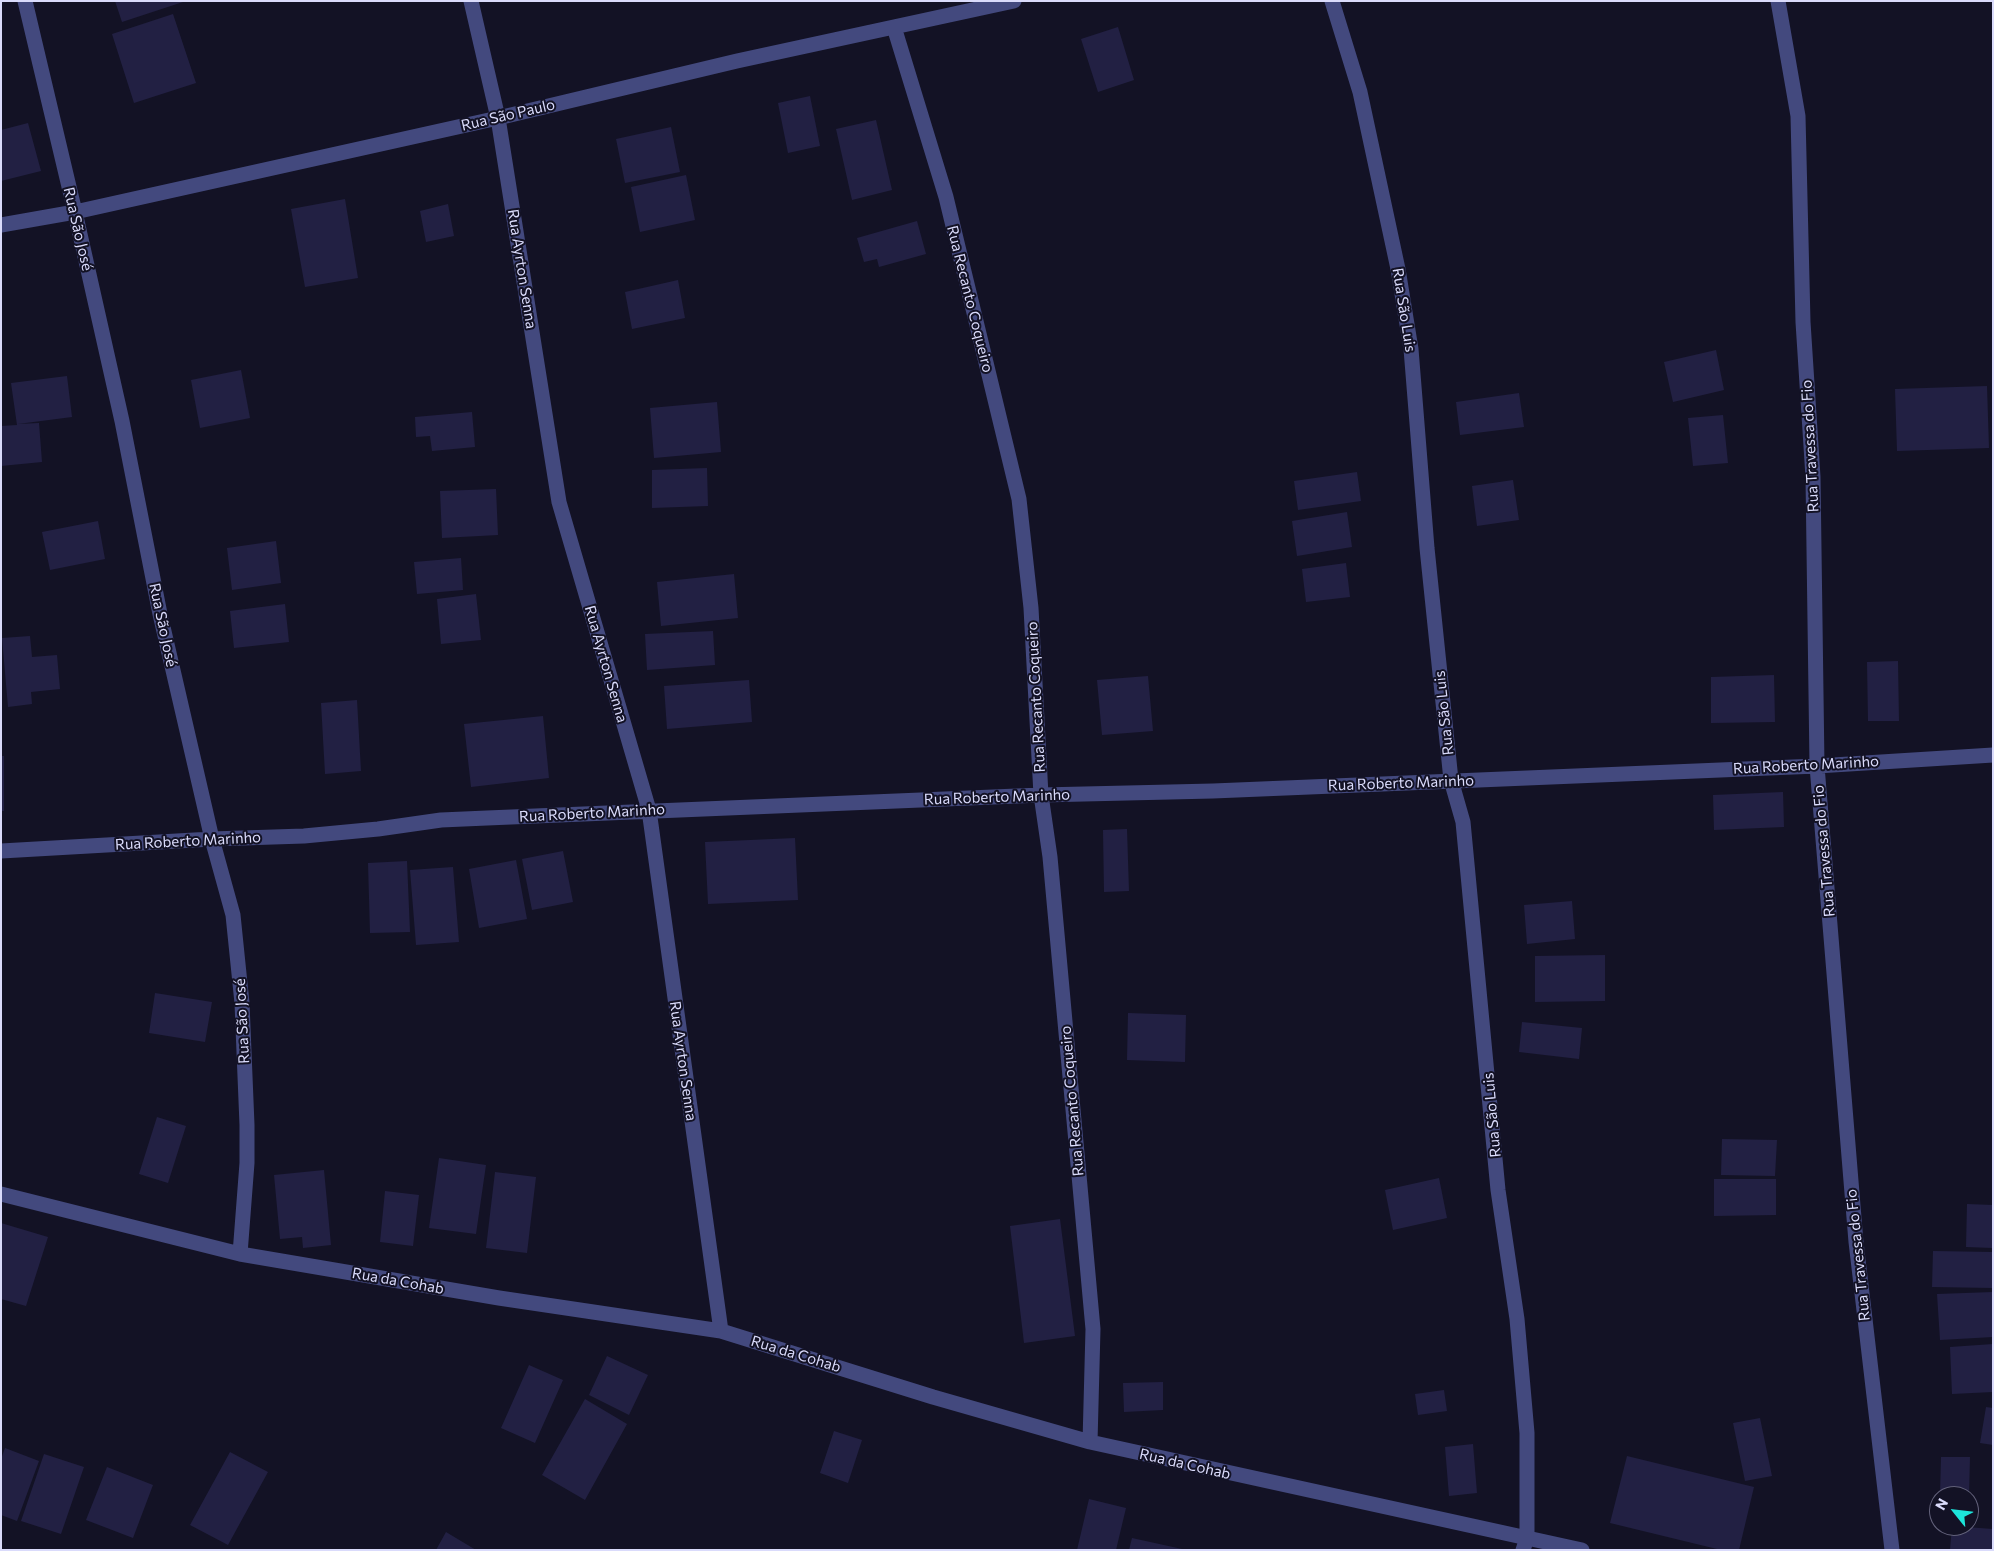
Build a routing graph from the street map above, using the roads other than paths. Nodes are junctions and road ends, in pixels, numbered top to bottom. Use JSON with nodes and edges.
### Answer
{"nodes":[{"id":1,"x":25,"y":1,"type":"edge"},
{"id":2,"x":471,"y":1,"type":"edge"},
{"id":3,"x":1014,"y":1,"type":"edge"},
{"id":4,"x":1332,"y":1,"type":"edge"},
{"id":5,"x":1778,"y":1,"type":"edge"},
{"id":6,"x":894,"y":27,"type":"junction"},
{"id":7,"x":498,"y":118,"type":"junction"},
{"id":8,"x":75,"y":212,"type":"junction"},
{"id":9,"x":1,"y":225,"type":"edge"},
{"id":10,"x":1993,"y":754,"type":"edge"},
{"id":11,"x":1817,"y":766,"type":"junction"},
{"id":12,"x":1451,"y":780,"type":"junction"},
{"id":13,"x":1041,"y":795,"type":"junction"},
{"id":14,"x":649,"y":810,"type":"junction"},
{"id":15,"x":212,"y":839,"type":"junction"},
{"id":16,"x":1,"y":851,"type":"edge"},
{"id":17,"x":1,"y":1194,"type":"edge"},
{"id":18,"x":240,"y":1254,"type":"junction"},
{"id":19,"x":721,"y":1331,"type":"junction"},
{"id":20,"x":1090,"y":1442,"type":"junction"},
{"id":21,"x":1525,"y":1544,"type":"edge"},
{"id":22,"x":1582,"y":1550,"type":"edge"},
{"id":23,"x":1892,"y":1550,"type":"edge"}],
"edges":[{"from":1,"to":8,"type":"street","name":"Rua São José"},
{"from":2,"to":7,"type":"street","name":"Rua Ayrton Senna"},
{"from":3,"to":6,"type":"street","name":"Rua São Paulo"},
{"from":4,"to":12,"type":"street","name":"Rua São Luis"},
{"from":5,"to":11,"type":"street","name":"Rua Travessa do Fio"},
{"from":6,"to":7,"type":"street","name":"Rua São Paulo"},
{"from":6,"to":13,"type":"street","name":"Rua Recanto Coqueiro"},
{"from":7,"to":8,"type":"street","name":"Rua São Paulo"},
{"from":7,"to":14,"type":"street","name":"Rua Ayrton Senna"},
{"from":8,"to":9,"type":"street","name":"Rua São Paulo"},
{"from":8,"to":15,"type":"street","name":"Rua São José"},
{"from":10,"to":11,"type":"street","name":"Rua Roberto Marinho"},
{"from":11,"to":12,"type":"street","name":"Rua Roberto Marinho"},
{"from":11,"to":23,"type":"street","name":"Rua Travessa do Fio"},
{"from":12,"to":13,"type":"street","name":"Rua Roberto Marinho"},
{"from":12,"to":21,"type":"street","name":"Rua São Luis"},
{"from":13,"to":14,"type":"street","name":"Rua Roberto Marinho"},
{"from":13,"to":20,"type":"street","name":"Rua Recanto Coqueiro"},
{"from":14,"to":15,"type":"street","name":"Rua Roberto Marinho"},
{"from":14,"to":19,"type":"street","name":"Rua Ayrton Senna"},
{"from":15,"to":16,"type":"street","name":"Rua Roberto Marinho"},
{"from":15,"to":18,"type":"street","name":"Rua São José"},
{"from":17,"to":18,"type":"street","name":"Rua da Cohab"},
{"from":18,"to":19,"type":"street","name":"Rua da Cohab"},
{"from":19,"to":20,"type":"street","name":"Rua da Cohab"},
{"from":20,"to":21,"type":"street","name":"Rua da Cohab"},
{"from":21,"to":22,"type":"street","name":"Rua da Cohab"}]}
